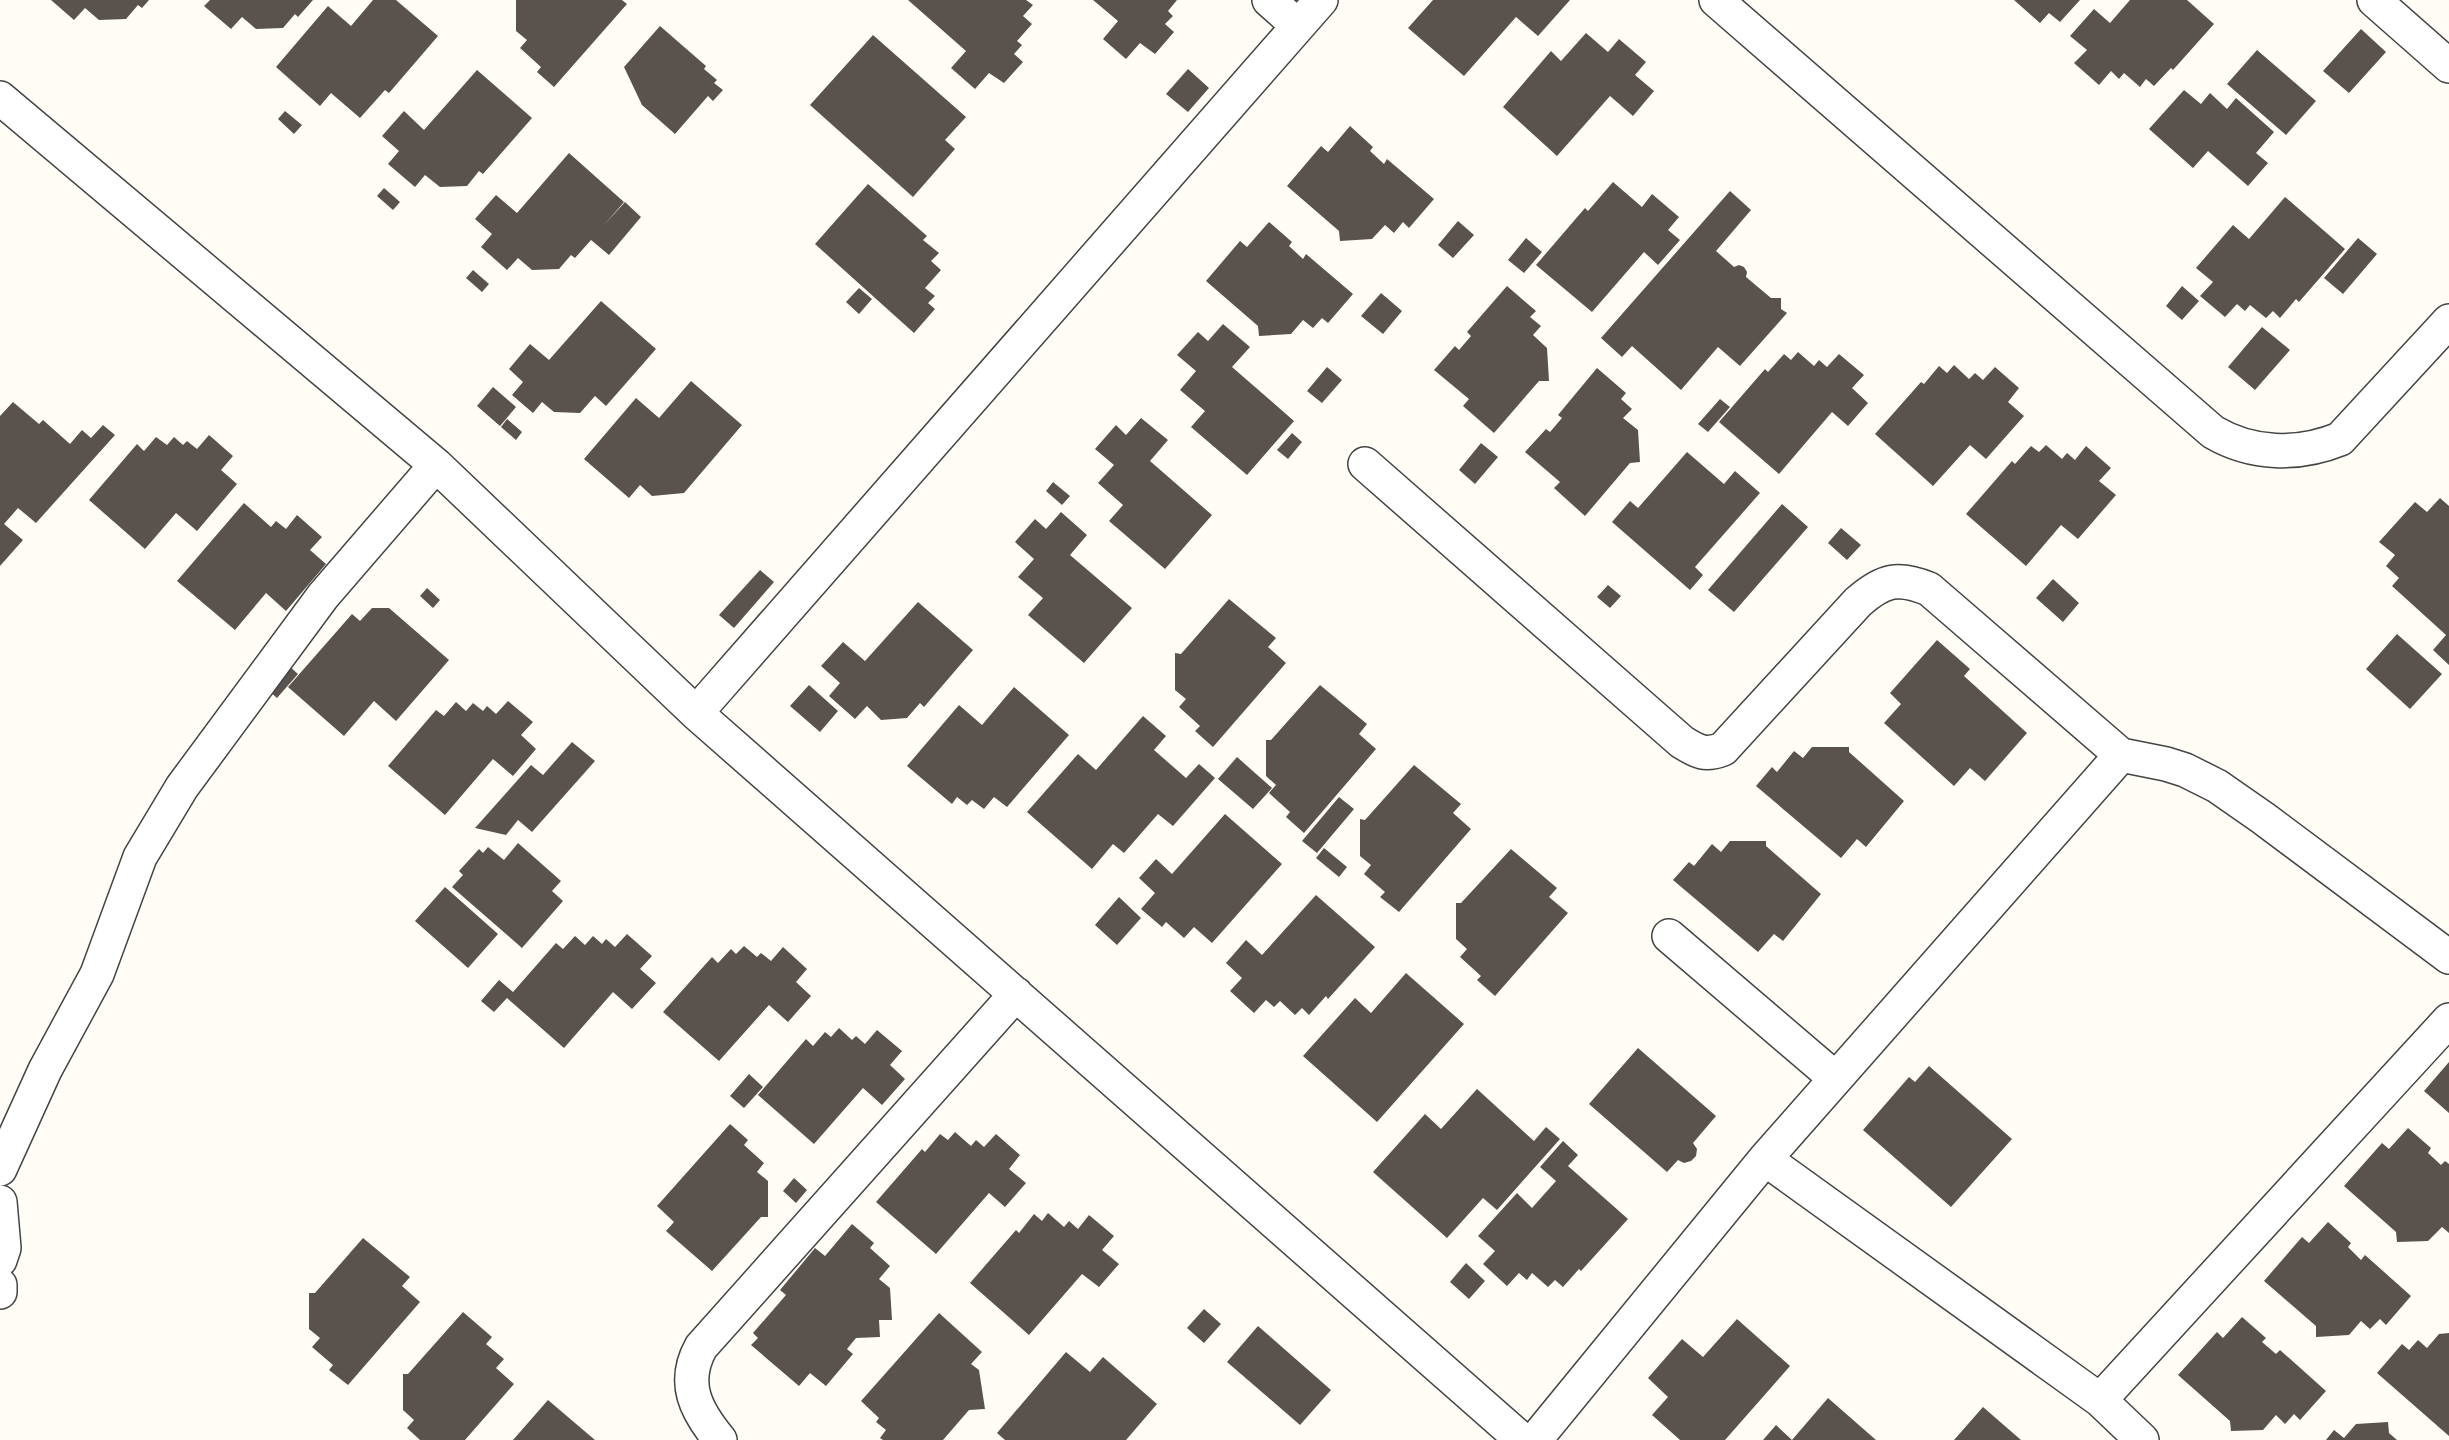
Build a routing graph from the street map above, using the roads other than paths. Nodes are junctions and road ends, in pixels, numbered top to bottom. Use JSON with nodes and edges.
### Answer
{"nodes":[{"id":1,"x":1269,"y":0,"type":"edge"},
{"id":2,"x":1321,"y":0,"type":"edge"},
{"id":3,"x":1716,"y":0,"type":"edge"},
{"id":4,"x":2373,"y":0,"type":"edge"},
{"id":5,"x":1298,"y":26,"type":"junction"},
{"id":6,"x":2449,"y":66,"type":"edge"},
{"id":7,"x":0,"y":98,"type":"edge"},
{"id":8,"x":2449,"y":321,"type":"edge"},
{"id":9,"x":1365,"y":464,"type":"dead end"},
{"id":10,"x":436,"y":465,"type":"junction"},
{"id":11,"x":696,"y":713,"type":"junction"},
{"id":12,"x":2121,"y":755,"type":"junction"},
{"id":13,"x":1670,"y":936,"type":"dead end"},
{"id":14,"x":2443,"y":942,"type":"edge"},
{"id":15,"x":1016,"y":994,"type":"junction"},
{"id":16,"x":2449,"y":1020,"type":"edge"},
{"id":17,"x":1835,"y":1078,"type":"junction"},
{"id":18,"x":1765,"y":1159,"type":"junction"},
{"id":19,"x":0,"y":1169,"type":"edge"},
{"id":20,"x":0,"y":1202,"type":"edge"},
{"id":21,"x":0,"y":1260,"type":"edge"},
{"id":22,"x":0,"y":1285,"type":"edge"},
{"id":23,"x":0,"y":1292,"type":"edge"},
{"id":24,"x":2100,"y":1400,"type":"junction"},
{"id":25,"x":720,"y":1440,"type":"edge"},
{"id":26,"x":1522,"y":1440,"type":"edge"},
{"id":27,"x":1535,"y":1440,"type":"edge"},
{"id":28,"x":2142,"y":1440,"type":"edge"}],
"edges":[{"from":1,"to":5,"type":"street"},
{"from":2,"to":5,"type":"street"},
{"from":3,"to":8,"type":"street"},
{"from":4,"to":6,"type":"street"},
{"from":5,"to":11,"type":"street"},
{"from":7,"to":10,"type":"street"},
{"from":9,"to":12,"type":"street"},
{"from":10,"to":11,"type":"street"},
{"from":10,"to":19,"type":"street"},
{"from":11,"to":15,"type":"street"},
{"from":12,"to":14,"type":"street"},
{"from":12,"to":17,"type":"street"},
{"from":13,"to":17,"type":"street"},
{"from":15,"to":25,"type":"street"},
{"from":15,"to":26,"type":"street"},
{"from":16,"to":24,"type":"street"},
{"from":17,"to":18,"type":"street"},
{"from":18,"to":24,"type":"street"},
{"from":18,"to":27,"type":"street"},
{"from":20,"to":21,"type":"street"},
{"from":22,"to":23,"type":"street"},
{"from":24,"to":28,"type":"street"}]}
